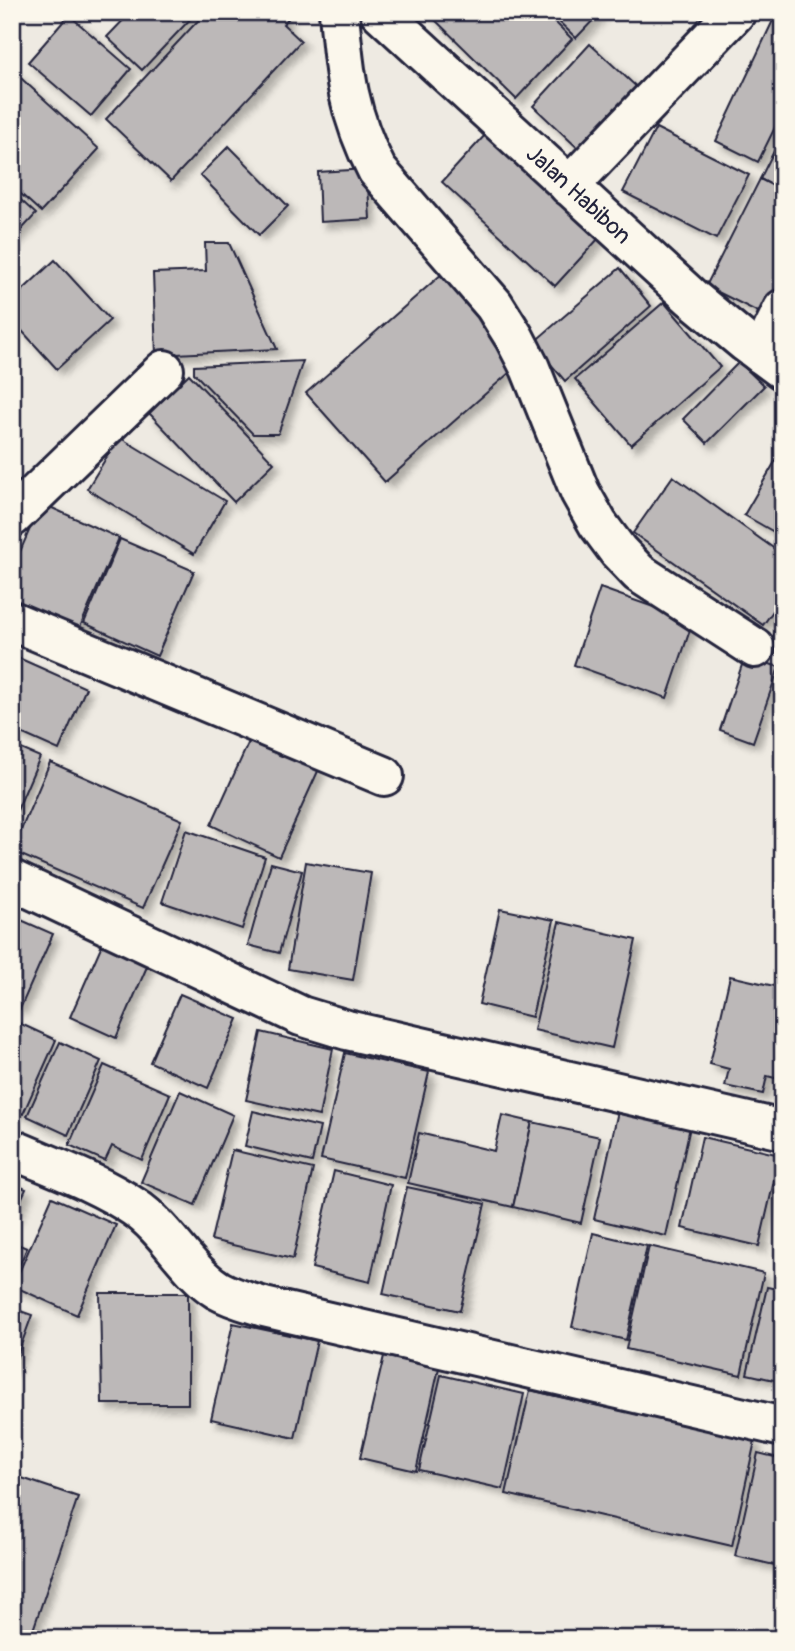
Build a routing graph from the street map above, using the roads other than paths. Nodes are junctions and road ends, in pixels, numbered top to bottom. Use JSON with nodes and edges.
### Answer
{"nodes":[{"id":1,"x":340,"y":12,"type":"edge"},
{"id":2,"x":380,"y":12,"type":"edge"},
{"id":3,"x":736,"y":12,"type":"edge"},
{"id":4,"x":569,"y":186,"type":"junction"},
{"id":5,"x":783,"y":309,"type":"edge"},
{"id":6,"x":772,"y":362,"type":"edge"},
{"id":7,"x":164,"y":370,"type":"dead end"},
{"id":8,"x":12,"y":517,"type":"edge"},
{"id":9,"x":12,"y":621,"type":"edge"},
{"id":10,"x":755,"y":648,"type":"dead end"},
{"id":11,"x":384,"y":776,"type":"dead end"},
{"id":12,"x":12,"y":880,"type":"edge"},
{"id":13,"x":783,"y":1130,"type":"edge"},
{"id":14,"x":12,"y":1149,"type":"edge"},
{"id":15,"x":783,"y":1427,"type":"edge"}],
"edges":[{"from":1,"to":10,"type":"street"},
{"from":2,"to":4,"type":"street","name":"Jalan Habibon"},
{"from":3,"to":4,"type":"street"},
{"from":4,"to":6,"type":"street","name":"Jalan Habibon"},
{"from":5,"to":6,"type":"street"},
{"from":7,"to":8,"type":"street"},
{"from":9,"to":11,"type":"street"},
{"from":12,"to":13,"type":"street"},
{"from":14,"to":15,"type":"street"}]}
